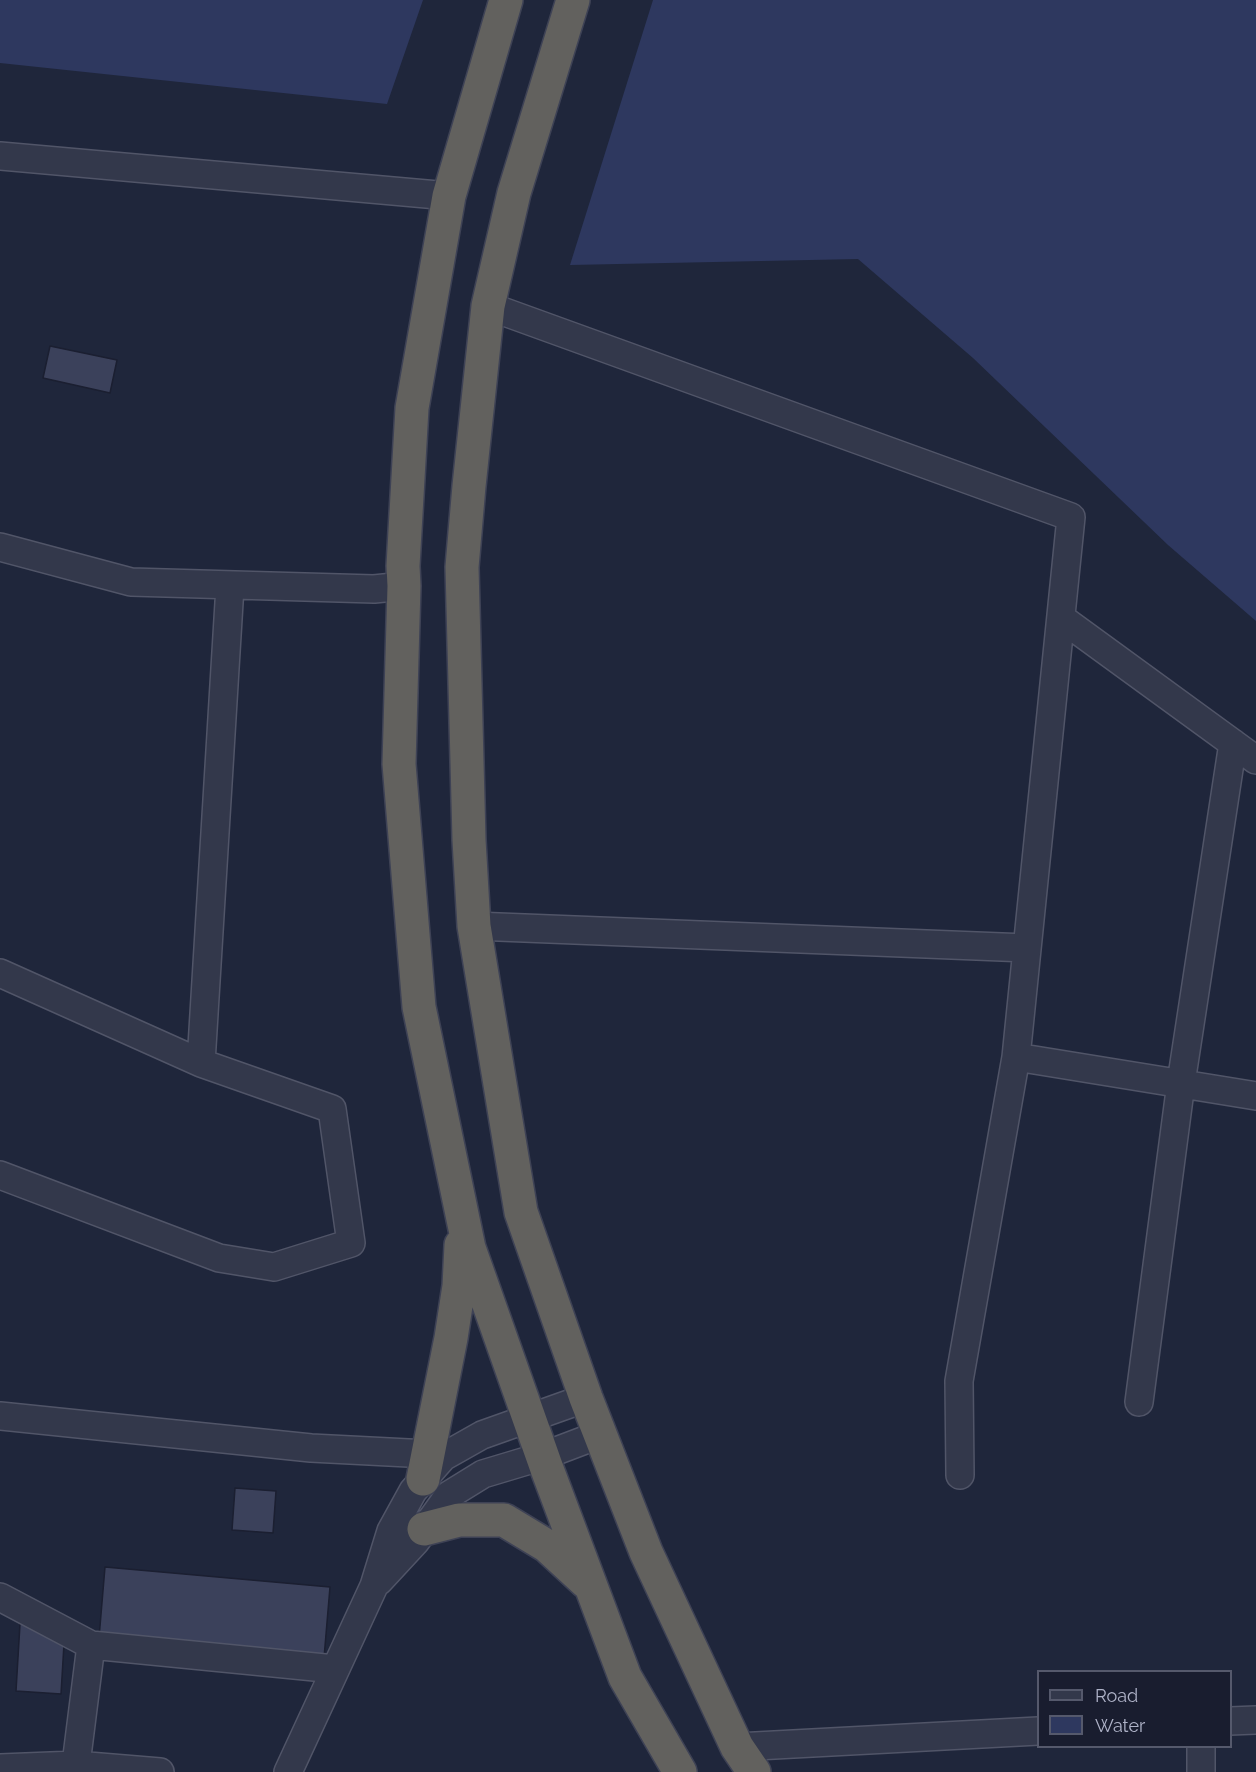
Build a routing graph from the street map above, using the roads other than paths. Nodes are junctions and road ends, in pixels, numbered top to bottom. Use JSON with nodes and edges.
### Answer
{"nodes":[{"id":1,"x":506,"y":0,"type":"edge"},
{"id":2,"x":573,"y":0,"type":"edge"},
{"id":3,"x":0,"y":156,"type":"edge"},
{"id":4,"x":449,"y":196,"type":"junction"},
{"id":5,"x":488,"y":306,"type":"junction"},
{"id":6,"x":0,"y":547,"type":"edge"},
{"id":7,"x":230,"y":586,"type":"junction"},
{"id":8,"x":405,"y":586,"type":"junction"},
{"id":9,"x":1061,"y":618,"type":"junction"},
{"id":10,"x":1233,"y":743,"type":"junction"},
{"id":11,"x":1256,"y":760,"type":"edge"},
{"id":12,"x":474,"y":926,"type":"junction"},
{"id":13,"x":1027,"y":948,"type":"junction"},
{"id":14,"x":0,"y":973,"type":"edge"},
{"id":15,"x":1016,"y":1057,"type":"junction"},
{"id":16,"x":201,"y":1063,"type":"junction"},
{"id":17,"x":1181,"y":1083,"type":"junction"},
{"id":18,"x":1256,"y":1096,"type":"edge"},
{"id":19,"x":0,"y":1175,"type":"edge"},
{"id":20,"x":463,"y":1219,"type":"junction"},
{"id":21,"x":586,"y":1398,"type":"junction"},
{"id":22,"x":1139,"y":1402,"type":"dead end"},
{"id":23,"x":0,"y":1416,"type":"edge"},
{"id":24,"x":530,"y":1419,"type":"junction"},
{"id":25,"x":601,"y":1434,"type":"junction"},
{"id":26,"x":543,"y":1456,"type":"junction"},
{"id":27,"x":425,"y":1467,"type":"junction"},
{"id":28,"x":960,"y":1475,"type":"dead end"},
{"id":29,"x":424,"y":1529,"type":"junction"},
{"id":30,"x":374,"y":1586,"type":"junction"},
{"id":31,"x":592,"y":1588,"type":"junction"},
{"id":32,"x":0,"y":1597,"type":"edge"},
{"id":33,"x":91,"y":1645,"type":"junction"},
{"id":34,"x":334,"y":1669,"type":"junction"},
{"id":35,"x":1256,"y":1720,"type":"edge"},
{"id":36,"x":1232,"y":1721,"type":"edge"},
{"id":37,"x":1037,"y":1731,"type":"edge"},
{"id":38,"x":1201,"y":1748,"type":"edge"},
{"id":39,"x":746,"y":1759,"type":"edge"},
{"id":40,"x":0,"y":1768,"type":"edge"},
{"id":41,"x":76,"y":1768,"type":"edge"},
{"id":42,"x":160,"y":1772,"type":"edge"},
{"id":43,"x":288,"y":1772,"type":"edge"},
{"id":44,"x":680,"y":1772,"type":"edge"},
{"id":45,"x":1201,"y":1772,"type":"edge"}],
"edges":[{"from":1,"to":4,"type":"highway"},
{"from":2,"to":5,"type":"highway"},
{"from":3,"to":4,"type":"street"},
{"from":4,"to":8,"type":"highway"},
{"from":5,"to":9,"type":"street"},
{"from":5,"to":12,"type":"highway"},
{"from":6,"to":7,"type":"street"},
{"from":7,"to":8,"type":"street"},
{"from":7,"to":16,"type":"street"},
{"from":8,"to":20,"type":"highway"},
{"from":9,"to":10,"type":"street"},
{"from":9,"to":13,"type":"street"},
{"from":10,"to":11,"type":"street"},
{"from":10,"to":17,"type":"street"},
{"from":12,"to":13,"type":"street"},
{"from":12,"to":21,"type":"highway"},
{"from":13,"to":15,"type":"street"},
{"from":14,"to":16,"type":"street"},
{"from":15,"to":17,"type":"street"},
{"from":15,"to":28,"type":"street"},
{"from":16,"to":19,"type":"street"},
{"from":17,"to":18,"type":"street"},
{"from":17,"to":22,"type":"street"},
{"from":20,"to":24,"type":"highway"},
{"from":20,"to":27,"type":"highway"},
{"from":21,"to":24,"type":"street"},
{"from":21,"to":25,"type":"highway"},
{"from":23,"to":27,"type":"street"},
{"from":24,"to":26,"type":"highway"},
{"from":24,"to":27,"type":"street"},
{"from":25,"to":26,"type":"street"},
{"from":25,"to":39,"type":"highway"},
{"from":26,"to":29,"type":"street"},
{"from":26,"to":31,"type":"highway"},
{"from":27,"to":30,"type":"street"},
{"from":29,"to":30,"type":"street"},
{"from":29,"to":31,"type":"highway"},
{"from":30,"to":34,"type":"street"},
{"from":31,"to":44,"type":"highway"},
{"from":32,"to":33,"type":"street"},
{"from":33,"to":34,"type":"street"},
{"from":33,"to":41,"type":"street"},
{"from":34,"to":43,"type":"street"},
{"from":35,"to":36,"type":"street"},
{"from":37,"to":39,"type":"street"},
{"from":38,"to":45,"type":"street"},
{"from":40,"to":41,"type":"street"},
{"from":41,"to":42,"type":"street"}]}
